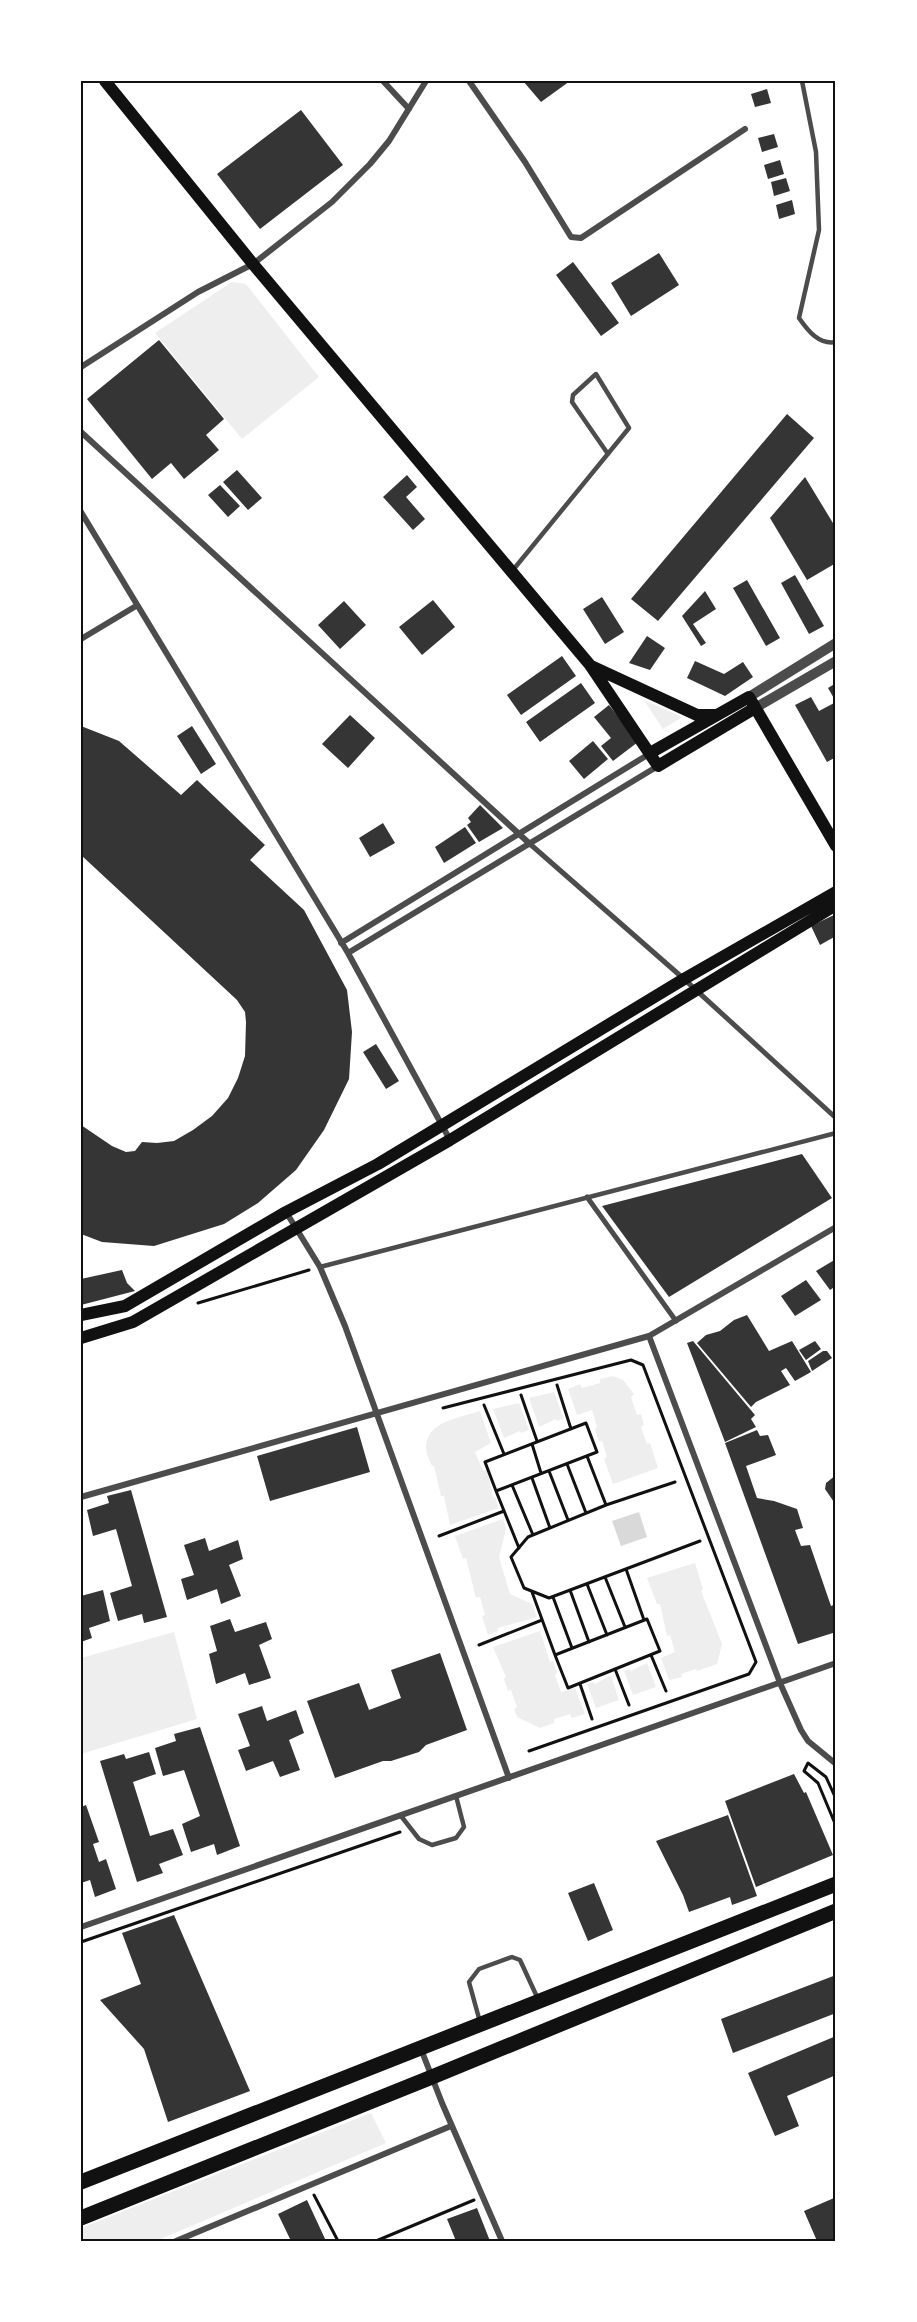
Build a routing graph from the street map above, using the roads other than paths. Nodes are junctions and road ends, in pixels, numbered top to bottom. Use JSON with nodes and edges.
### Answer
{"nodes":[{"id":1,"x":105,"y":81,"type":"edge"},
{"id":2,"x":383,"y":81,"type":"edge"},
{"id":3,"x":426,"y":81,"type":"edge"},
{"id":4,"x":469,"y":81,"type":"edge"},
{"id":5,"x":802,"y":81,"type":"edge"},
{"id":6,"x":409,"y":109,"type":"junction"},
{"id":7,"x":745,"y":129,"type":"dead end"},
{"id":8,"x":252,"y":264,"type":"junction"},
{"id":9,"x":836,"y":342,"type":"edge"},
{"id":10,"x":81,"y":367,"type":"edge"},
{"id":11,"x":81,"y":432,"type":"edge"},
{"id":12,"x":608,"y":454,"type":"junction"},
{"id":13,"x":81,"y":512,"type":"edge"},
{"id":14,"x":511,"y":572,"type":"junction"},
{"id":15,"x":136,"y":606,"type":"junction"},
{"id":16,"x":81,"y":639,"type":"edge"},
{"id":17,"x":836,"y":643,"type":"edge"},
{"id":18,"x":836,"y":661,"type":"edge"},
{"id":19,"x":590,"y":665,"type":"junction"},
{"id":20,"x":748,"y":697,"type":"junction"},
{"id":21,"x":755,"y":708,"type":"junction"},
{"id":22,"x":717,"y":715,"type":"junction"},
{"id":23,"x":650,"y":753,"type":"junction"},
{"id":24,"x":658,"y":766,"type":"junction"},
{"id":25,"x":519,"y":834,"type":"junction"},
{"id":26,"x":530,"y":844,"type":"junction"},
{"id":27,"x":836,"y":846,"type":"edge"},
{"id":28,"x":836,"y":892,"type":"edge"},
{"id":29,"x":836,"y":905,"type":"edge"},
{"id":30,"x":341,"y":942,"type":"junction"},
{"id":31,"x":348,"y":953,"type":"junction"},
{"id":32,"x":684,"y":979,"type":"junction"},
{"id":33,"x":695,"y":989,"type":"junction"},
{"id":34,"x":836,"y":1118,"type":"edge"},
{"id":35,"x":442,"y":1126,"type":"junction"},
{"id":36,"x":836,"y":1133,"type":"edge"},
{"id":37,"x":450,"y":1140,"type":"junction"},
{"id":38,"x":587,"y":1197,"type":"junction"},
{"id":39,"x":286,"y":1212,"type":"junction"},
{"id":40,"x":836,"y":1227,"type":"edge"},
{"id":41,"x":296,"y":1228,"type":"junction"},
{"id":42,"x":320,"y":1267,"type":"junction"},
{"id":43,"x":81,"y":1315,"type":"edge"},
{"id":44,"x":676,"y":1321,"type":"junction"},
{"id":45,"x":649,"y":1336,"type":"junction"},
{"id":46,"x":81,"y":1338,"type":"edge"},
{"id":47,"x":377,"y":1413,"type":"junction"},
{"id":48,"x":81,"y":1497,"type":"edge"},
{"id":49,"x":836,"y":1663,"type":"edge"},
{"id":50,"x":780,"y":1683,"type":"junction"},
{"id":51,"x":836,"y":1764,"type":"edge"},
{"id":52,"x":509,"y":1778,"type":"junction"},
{"id":53,"x":456,"y":1796,"type":"junction"},
{"id":54,"x":401,"y":1816,"type":"junction"},
{"id":55,"x":836,"y":1884,"type":"edge"},
{"id":56,"x":836,"y":1911,"type":"edge"},
{"id":57,"x":81,"y":1927,"type":"edge"},
{"id":58,"x":538,"y":2002,"type":"junction"},
{"id":59,"x":481,"y":2025,"type":"junction"},
{"id":60,"x":421,"y":2048,"type":"junction"},
{"id":61,"x":432,"y":2077,"type":"junction"},
{"id":62,"x":451,"y":2126,"type":"junction"},
{"id":63,"x":81,"y":2182,"type":"edge"},
{"id":64,"x":81,"y":2218,"type":"edge"},
{"id":65,"x":176,"y":2241,"type":"edge"},
{"id":66,"x":502,"y":2241,"type":"edge"}],
"edges":[{"from":1,"to":8,"type":"main road"},
{"from":2,"to":6,"type":"street"},
{"from":3,"to":6,"type":"street"},
{"from":4,"to":7,"type":"street"},
{"from":5,"to":9,"type":"lane"},
{"from":6,"to":8,"type":"street"},
{"from":8,"to":10,"type":"street"},
{"from":8,"to":14,"type":"main road"},
{"from":11,"to":25,"type":"street"},
{"from":12,"to":12,"type":"lane"},
{"from":12,"to":14,"type":"lane"},
{"from":13,"to":15,"type":"street"},
{"from":14,"to":19,"type":"main road"},
{"from":15,"to":16,"type":"street"},
{"from":15,"to":30,"type":"street"},
{"from":17,"to":20,"type":"street"},
{"from":18,"to":21,"type":"street"},
{"from":19,"to":22,"type":"main road"},
{"from":19,"to":23,"type":"main road"},
{"from":20,"to":21,"type":"main road"},
{"from":20,"to":22,"type":"main road"},
{"from":21,"to":24,"type":"main road"},
{"from":21,"to":27,"type":"main road"},
{"from":22,"to":23,"type":"main road"},
{"from":23,"to":24,"type":"main road"},
{"from":23,"to":25,"type":"street"},
{"from":24,"to":26,"type":"street"},
{"from":25,"to":26,"type":"street"},
{"from":25,"to":30,"type":"street"},
{"from":26,"to":31,"type":"street"},
{"from":26,"to":32,"type":"street"},
{"from":28,"to":32,"type":"main road"},
{"from":29,"to":33,"type":"main road"},
{"from":30,"to":31,"type":"street"},
{"from":31,"to":35,"type":"street"},
{"from":32,"to":33,"type":"street"},
{"from":32,"to":35,"type":"main road"},
{"from":33,"to":34,"type":"street"},
{"from":33,"to":37,"type":"main road"},
{"from":35,"to":37,"type":"street"},
{"from":35,"to":39,"type":"main road"},
{"from":36,"to":38,"type":"lane"},
{"from":37,"to":41,"type":"main road"},
{"from":38,"to":42,"type":"lane"},
{"from":38,"to":44,"type":"street"},
{"from":39,"to":41,"type":"street"},
{"from":39,"to":43,"type":"main road"},
{"from":40,"to":44,"type":"street"},
{"from":41,"to":42,"type":"street"},
{"from":41,"to":46,"type":"main road"},
{"from":42,"to":47,"type":"street"},
{"from":44,"to":45,"type":"street"},
{"from":45,"to":47,"type":"street"},
{"from":45,"to":50,"type":"street"},
{"from":47,"to":48,"type":"street"},
{"from":47,"to":52,"type":"street"},
{"from":49,"to":50,"type":"street"},
{"from":50,"to":51,"type":"street"},
{"from":50,"to":52,"type":"street"},
{"from":52,"to":53,"type":"street"},
{"from":53,"to":54,"type":"street"},
{"from":53,"to":54,"type":"lane"},
{"from":54,"to":57,"type":"street"},
{"from":55,"to":58,"type":"main road"},
{"from":56,"to":61,"type":"main road"},
{"from":58,"to":59,"type":"main road"},
{"from":58,"to":59,"type":"lane"},
{"from":59,"to":60,"type":"main road"},
{"from":60,"to":61,"type":"street"},
{"from":60,"to":63,"type":"main road"},
{"from":61,"to":62,"type":"street"},
{"from":61,"to":64,"type":"main road"},
{"from":62,"to":65,"type":"street"},
{"from":62,"to":66,"type":"street"}]}
